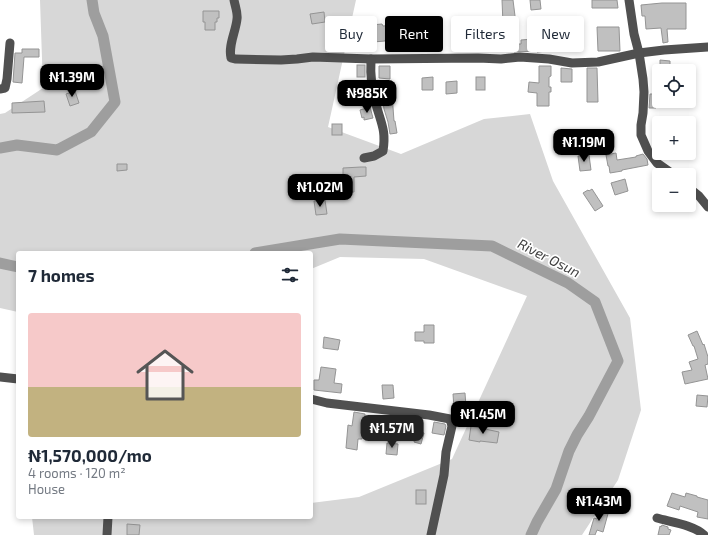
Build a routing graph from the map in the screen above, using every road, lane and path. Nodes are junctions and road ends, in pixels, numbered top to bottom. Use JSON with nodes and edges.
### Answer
{"nodes":[{"id":1,"x":234,"y":0,"type":"edge"},
{"id":2,"x":629,"y":0,"type":"edge"},
{"id":3,"x":10,"y":43,"type":"dead end"},
{"id":4,"x":708,"y":47,"type":"edge"},
{"id":5,"x":639,"y":54,"type":"junction"},
{"id":6,"x":371,"y":59,"type":"junction"},
{"id":7,"x":0,"y":89,"type":"edge"},
{"id":8,"x":364,"y":158,"type":"dead end"},
{"id":9,"x":664,"y":168,"type":"edge"},
{"id":10,"x":696,"y":194,"type":"edge"},
{"id":11,"x":708,"y":207,"type":"edge"},
{"id":12,"x":0,"y":378,"type":"edge"},
{"id":13,"x":16,"y":379,"type":"edge"},
{"id":14,"x":313,"y":400,"type":"edge"},
{"id":15,"x":657,"y":518,"type":"dead end"},
{"id":16,"x":108,"y":519,"type":"edge"},
{"id":17,"x":107,"y":535,"type":"edge"},
{"id":18,"x":431,"y":535,"type":"edge"},
{"id":19,"x":704,"y":535,"type":"edge"}],
"edges":[{"from":1,"to":6,"type":"street"},
{"from":2,"to":5,"type":"street"},
{"from":3,"to":7,"type":"street"},
{"from":4,"to":5,"type":"street"},
{"from":5,"to":6,"type":"street"},
{"from":5,"to":9,"type":"street"},
{"from":6,"to":8,"type":"street"},
{"from":10,"to":11,"type":"street"},
{"from":12,"to":13,"type":"street"},
{"from":14,"to":18,"type":"street"},
{"from":15,"to":19,"type":"street"},
{"from":16,"to":17,"type":"street"}]}
